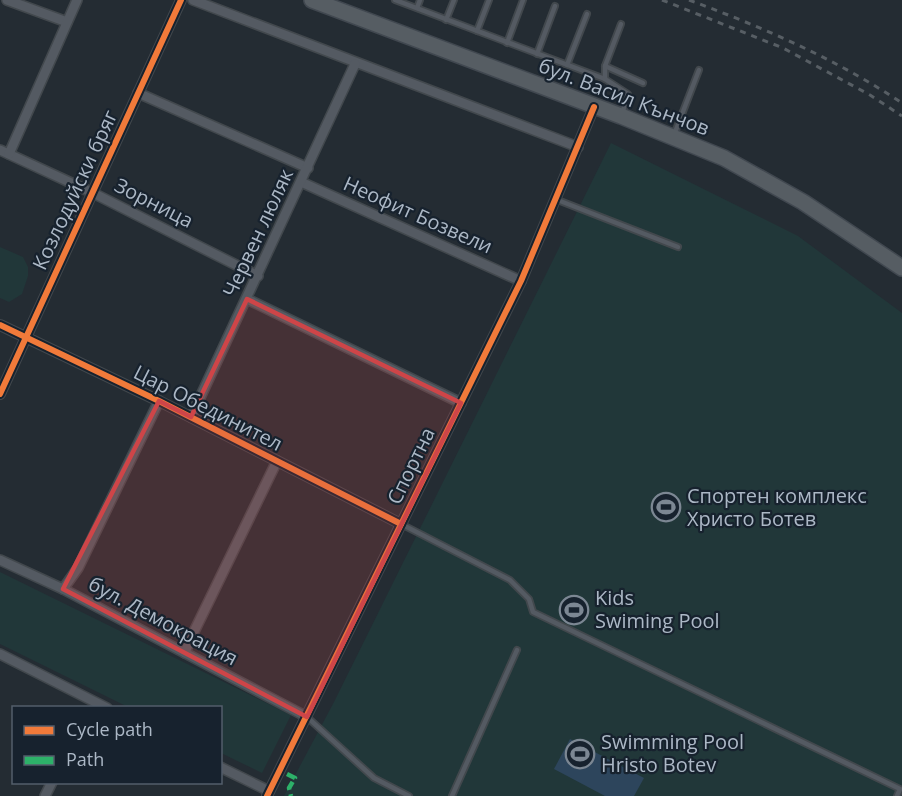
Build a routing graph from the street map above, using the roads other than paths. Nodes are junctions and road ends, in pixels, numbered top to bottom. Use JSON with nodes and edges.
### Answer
{"nodes":[{"id":1,"x":7,"y":0,"type":"edge"},
{"id":2,"x":77,"y":0,"type":"edge"},
{"id":3,"x":181,"y":0,"type":"edge"},
{"id":4,"x":193,"y":0,"type":"edge"},
{"id":5,"x":312,"y":0,"type":"edge"},
{"id":6,"x":394,"y":0,"type":"edge"},
{"id":7,"x":420,"y":0,"type":"edge"},
{"id":8,"x":454,"y":0,"type":"edge"},
{"id":9,"x":489,"y":0,"type":"edge"},
{"id":10,"x":523,"y":0,"type":"edge"},
{"id":11,"x":555,"y":6,"type":"dead end"},
{"id":12,"x":417,"y":8,"type":"junction"},
{"id":13,"x":586,"y":14,"type":"dead end"},
{"id":14,"x":447,"y":20,"type":"junction"},
{"id":15,"x":68,"y":22,"type":"junction"},
{"id":16,"x":621,"y":24,"type":"dead end"},
{"id":17,"x":477,"y":31,"type":"junction"},
{"id":18,"x":507,"y":43,"type":"junction"},
{"id":19,"x":537,"y":54,"type":"junction"},
{"id":20,"x":355,"y":64,"type":"junction"},
{"id":21,"x":567,"y":65,"type":"junction"},
{"id":22,"x":605,"y":66,"type":"junction"},
{"id":23,"x":699,"y":70,"type":"dead end"},
{"id":24,"x":605,"y":80,"type":"junction"},
{"id":25,"x":643,"y":83,"type":"dead end"},
{"id":26,"x":138,"y":93,"type":"junction"},
{"id":27,"x":594,"y":107,"type":"junction"},
{"id":28,"x":621,"y":117,"type":"junction"},
{"id":29,"x":673,"y":138,"type":"junction"},
{"id":30,"x":578,"y":147,"type":"junction"},
{"id":31,"x":4,"y":152,"type":"edge"},
{"id":32,"x":308,"y":168,"type":"junction"},
{"id":33,"x":301,"y":182,"type":"junction"},
{"id":34,"x":93,"y":193,"type":"junction"},
{"id":35,"x":555,"y":199,"type":"junction"},
{"id":36,"x":678,"y":247,"type":"dead end"},
{"id":37,"x":902,"y":268,"type":"edge"},
{"id":38,"x":258,"y":276,"type":"junction"},
{"id":39,"x":521,"y":281,"type":"junction"},
{"id":40,"x":248,"y":299,"type":"junction"},
{"id":41,"x":0,"y":325,"type":"edge"},
{"id":42,"x":26,"y":338,"type":"junction"},
{"id":43,"x":0,"y":394,"type":"edge"},
{"id":44,"x":159,"y":401,"type":"junction"},
{"id":45,"x":461,"y":403,"type":"junction"},
{"id":46,"x":191,"y":417,"type":"junction"},
{"id":47,"x":277,"y":461,"type":"junction"},
{"id":48,"x":401,"y":524,"type":"junction"},
{"id":49,"x":0,"y":560,"type":"edge"},
{"id":50,"x":63,"y":589,"type":"junction"},
{"id":51,"x":517,"y":650,"type":"dead end"},
{"id":52,"x":185,"y":653,"type":"junction"},
{"id":53,"x":0,"y":654,"type":"edge"},
{"id":54,"x":92,"y":704,"type":"edge"},
{"id":55,"x":307,"y":717,"type":"junction"},
{"id":56,"x":222,"y":768,"type":"edge"},
{"id":57,"x":268,"y":794,"type":"edge"},
{"id":58,"x":409,"y":796,"type":"edge"},
{"id":59,"x":452,"y":796,"type":"edge"},
{"id":60,"x":897,"y":796,"type":"edge"}],
"edges":[{"from":1,"to":15,"type":"street"},
{"from":2,"to":15,"type":"street"},
{"from":3,"to":26,"type":"street","name":"Козлодуйски бряг"},
{"from":4,"to":20,"type":"street"},
{"from":5,"to":27,"type":"main road","name":"бул. Васил Кънчов"},
{"from":6,"to":12,"type":"lane"},
{"from":7,"to":12,"type":"lane"},
{"from":8,"to":14,"type":"lane"},
{"from":9,"to":17,"type":"lane"},
{"from":10,"to":18,"type":"lane"},
{"from":11,"to":19,"type":"lane"},
{"from":12,"to":14,"type":"lane"},
{"from":13,"to":21,"type":"lane"},
{"from":14,"to":17,"type":"lane"},
{"from":15,"to":31,"type":"street"},
{"from":16,"to":22,"type":"lane"},
{"from":17,"to":18,"type":"lane"},
{"from":18,"to":19,"type":"lane"},
{"from":19,"to":21,"type":"lane"},
{"from":20,"to":30,"type":"street"},
{"from":20,"to":32,"type":"street","name":"Червен люляк"},
{"from":21,"to":24,"type":"lane"},
{"from":22,"to":24,"type":"lane"},
{"from":22,"to":25,"type":"lane"},
{"from":23,"to":29,"type":"lane"},
{"from":24,"to":28,"type":"lane"},
{"from":26,"to":32,"type":"street"},
{"from":26,"to":34,"type":"street","name":"Козлодуйски бряг"},
{"from":27,"to":28,"type":"main road","name":"бул. Васил Кънчов"},
{"from":27,"to":30,"type":"street","name":"Спортна"},
{"from":28,"to":29,"type":"main road","name":"бул. Васил Кънчов"},
{"from":29,"to":37,"type":"main road","name":"бул. Васил Кънчов"},
{"from":30,"to":35,"type":"street","name":"Спортна"},
{"from":31,"to":34,"type":"street","name":"Зорница"},
{"from":32,"to":33,"type":"street","name":"Червен люляк"},
{"from":33,"to":38,"type":"street","name":"Червен люляк"},
{"from":33,"to":39,"type":"street","name":"Неофит Бозвели"},
{"from":34,"to":38,"type":"street","name":"Зорница"},
{"from":34,"to":42,"type":"street","name":"Козлодуйски бряг"},
{"from":35,"to":36,"type":"lane"},
{"from":35,"to":39,"type":"street","name":"Спортна"},
{"from":38,"to":40,"type":"street","name":"Червен люляк"},
{"from":39,"to":45,"type":"street","name":"Спортна"},
{"from":40,"to":45,"type":"street"},
{"from":40,"to":46,"type":"street","name":"Червен люляк"},
{"from":41,"to":42,"type":"street","name":"Цар Обединител"},
{"from":42,"to":43,"type":"street","name":"Козлодуйски бряг"},
{"from":42,"to":44,"type":"street","name":"Цар Обединител"},
{"from":44,"to":46,"type":"street","name":"Цар Обединител"},
{"from":44,"to":50,"type":"street"},
{"from":45,"to":48,"type":"street","name":"Спортна"},
{"from":46,"to":47,"type":"street","name":"Цар Обединител"},
{"from":47,"to":48,"type":"street","name":"Цар Обединител"},
{"from":47,"to":52,"type":"street"},
{"from":48,"to":55,"type":"street","name":"Спортна"},
{"from":48,"to":60,"type":"lane"},
{"from":49,"to":50,"type":"street","name":"бул. Демокрация"},
{"from":50,"to":52,"type":"street","name":"бул. Демокрация"},
{"from":51,"to":59,"type":"lane"},
{"from":52,"to":55,"type":"street","name":"бул. Демокрация"},
{"from":53,"to":54,"type":"street"},
{"from":55,"to":57,"type":"street","name":"Спортна"},
{"from":55,"to":58,"type":"lane"},
{"from":56,"to":57,"type":"street"}]}
